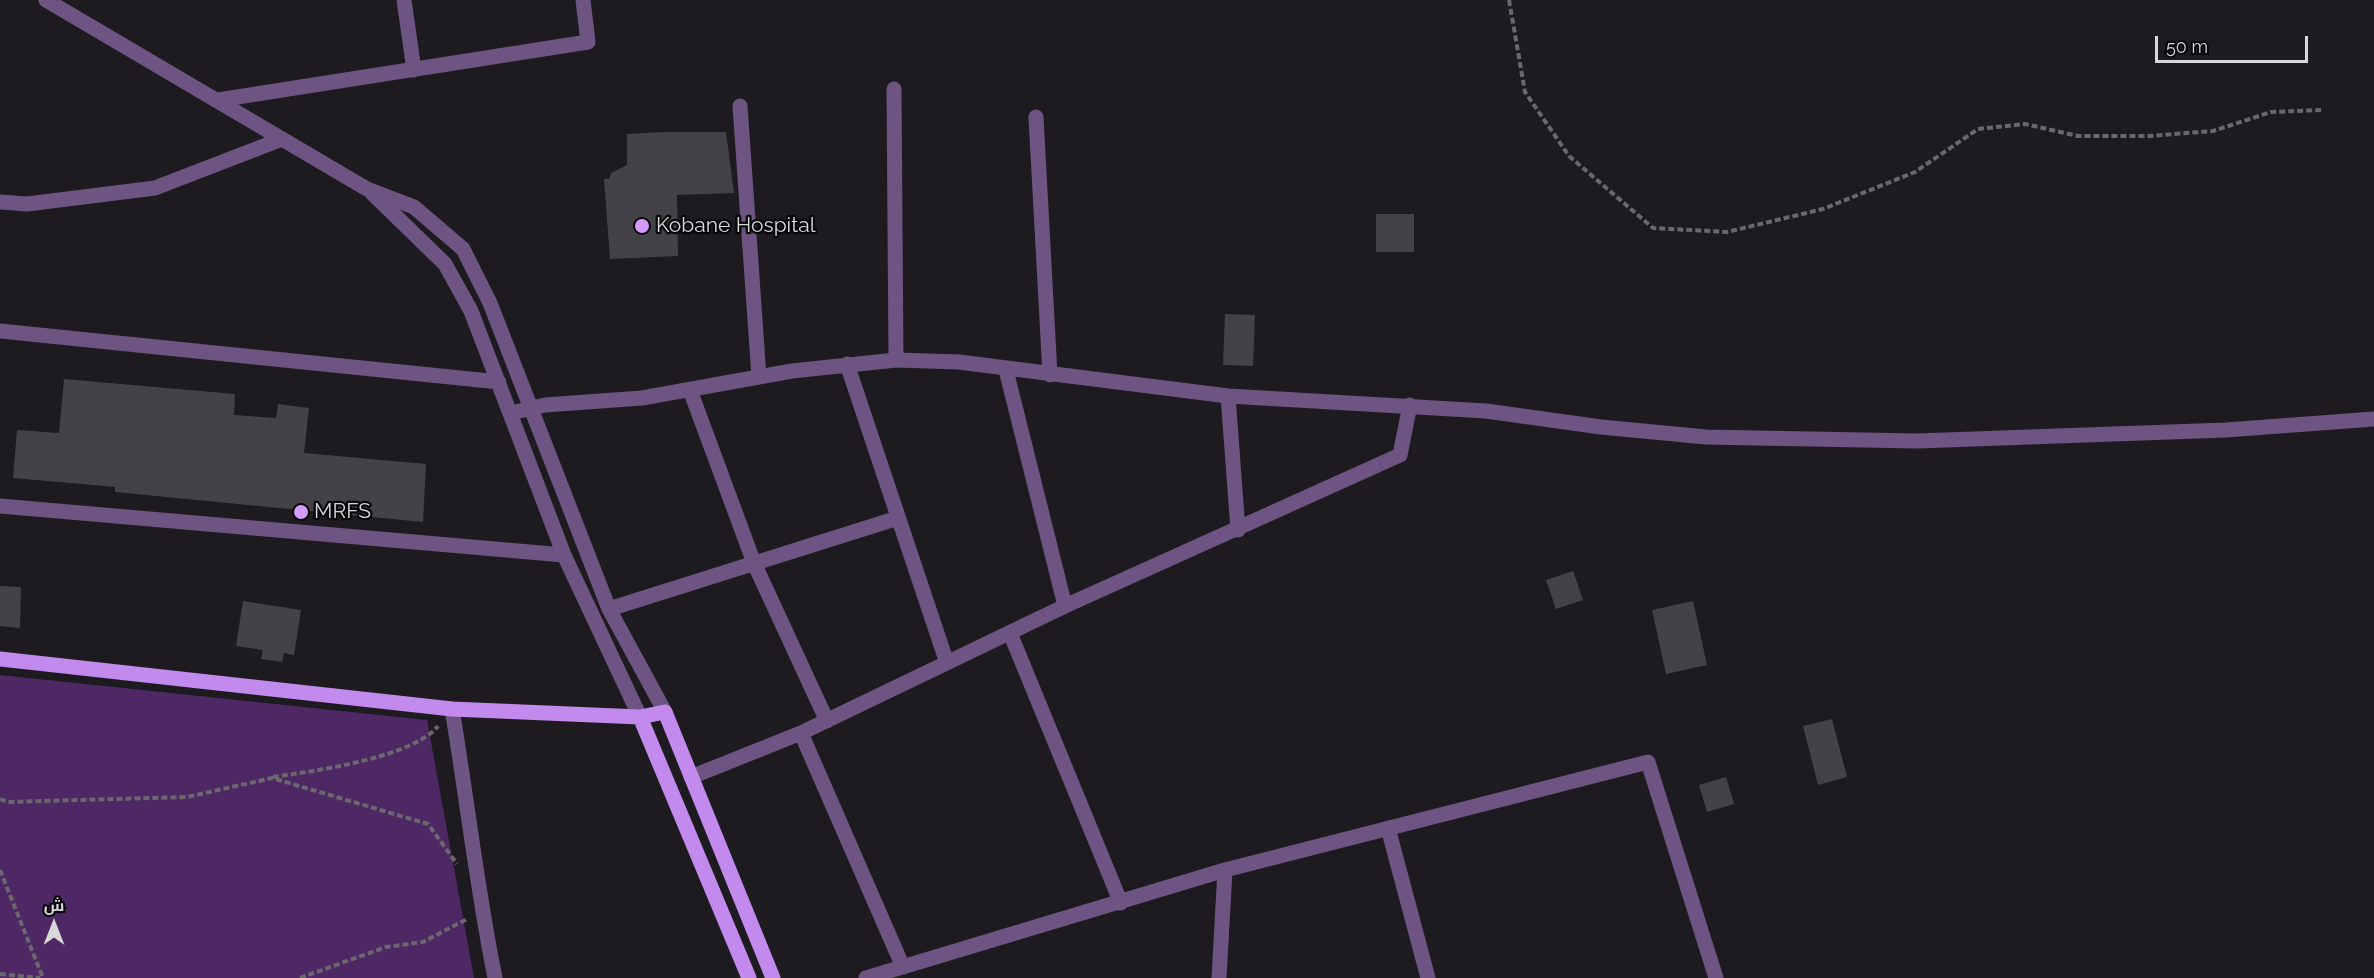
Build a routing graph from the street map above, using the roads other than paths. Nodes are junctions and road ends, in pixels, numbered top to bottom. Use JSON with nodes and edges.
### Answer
{"nodes":[{"id":1,"x":46,"y":0,"type":"edge"},
{"id":2,"x":404,"y":0,"type":"edge"},
{"id":3,"x":583,"y":0,"type":"edge"},
{"id":4,"x":414,"y":70,"type":"junction"},
{"id":5,"x":894,"y":89,"type":"dead end"},
{"id":6,"x":218,"y":100,"type":"junction"},
{"id":7,"x":740,"y":106,"type":"dead end"},
{"id":8,"x":1036,"y":117,"type":"dead end"},
{"id":9,"x":282,"y":139,"type":"junction"},
{"id":10,"x":368,"y":189,"type":"junction"},
{"id":11,"x":0,"y":202,"type":"edge"},
{"id":12,"x":0,"y":331,"type":"edge"},
{"id":13,"x":896,"y":360,"type":"junction"},
{"id":14,"x":847,"y":364,"type":"junction"},
{"id":15,"x":1006,"y":370,"type":"junction"},
{"id":16,"x":1050,"y":375,"type":"junction"},
{"id":17,"x":759,"y":377,"type":"junction"},
{"id":18,"x":499,"y":382,"type":"junction"},
{"id":19,"x":690,"y":390,"type":"junction"},
{"id":20,"x":1228,"y":396,"type":"junction"},
{"id":21,"x":1410,"y":405,"type":"junction"},
{"id":22,"x":531,"y":408,"type":"junction"},
{"id":23,"x":511,"y":413,"type":"junction"},
{"id":24,"x":2374,"y":419,"type":"edge"},
{"id":25,"x":0,"y":506,"type":"edge"},
{"id":26,"x":898,"y":518,"type":"junction"},
{"id":27,"x":1238,"y":530,"type":"junction"},
{"id":28,"x":564,"y":555,"type":"junction"},
{"id":29,"x":754,"y":563,"type":"junction"},
{"id":30,"x":1065,"y":606,"type":"junction"},
{"id":31,"x":609,"y":609,"type":"junction"},
{"id":32,"x":1010,"y":633,"type":"junction"},
{"id":33,"x":0,"y":659,"type":"edge"},
{"id":34,"x":947,"y":663,"type":"junction"},
{"id":35,"x":452,"y":710,"type":"junction"},
{"id":36,"x":665,"y":711,"type":"junction"},
{"id":37,"x":640,"y":717,"type":"junction"},
{"id":38,"x":827,"y":721,"type":"junction"},
{"id":39,"x":801,"y":734,"type":"junction"},
{"id":40,"x":691,"y":777,"type":"junction"},
{"id":41,"x":1388,"y":828,"type":"junction"},
{"id":42,"x":1225,"y":870,"type":"junction"},
{"id":43,"x":1121,"y":903,"type":"junction"},
{"id":44,"x":903,"y":967,"type":"junction"},
{"id":45,"x":495,"y":978,"type":"edge"},
{"id":46,"x":748,"y":978,"type":"edge"},
{"id":47,"x":773,"y":978,"type":"edge"},
{"id":48,"x":866,"y":978,"type":"edge"},
{"id":49,"x":1219,"y":978,"type":"edge"},
{"id":50,"x":1428,"y":978,"type":"edge"},
{"id":51,"x":1716,"y":978,"type":"edge"}],
"edges":[{"from":1,"to":6,"type":"street"},
{"from":2,"to":4,"type":"street"},
{"from":3,"to":4,"type":"street"},
{"from":4,"to":6,"type":"street"},
{"from":5,"to":13,"type":"street"},
{"from":6,"to":9,"type":"street"},
{"from":7,"to":17,"type":"street"},
{"from":8,"to":16,"type":"street"},
{"from":9,"to":10,"type":"street"},
{"from":9,"to":11,"type":"street"},
{"from":10,"to":18,"type":"street"},
{"from":10,"to":22,"type":"street"},
{"from":12,"to":18,"type":"street"},
{"from":13,"to":14,"type":"street"},
{"from":13,"to":15,"type":"street"},
{"from":14,"to":17,"type":"street"},
{"from":14,"to":26,"type":"street"},
{"from":15,"to":16,"type":"street"},
{"from":15,"to":30,"type":"street"},
{"from":16,"to":20,"type":"street"},
{"from":17,"to":19,"type":"street"},
{"from":18,"to":23,"type":"street"},
{"from":19,"to":22,"type":"street"},
{"from":19,"to":29,"type":"street"},
{"from":20,"to":21,"type":"street"},
{"from":20,"to":27,"type":"street"},
{"from":21,"to":24,"type":"street"},
{"from":21,"to":27,"type":"street"},
{"from":22,"to":23,"type":"street"},
{"from":22,"to":31,"type":"street"},
{"from":23,"to":28,"type":"street"},
{"from":25,"to":28,"type":"street"},
{"from":26,"to":29,"type":"street"},
{"from":26,"to":34,"type":"street"},
{"from":27,"to":30,"type":"street"},
{"from":28,"to":37,"type":"street"},
{"from":29,"to":31,"type":"street"},
{"from":29,"to":38,"type":"street"},
{"from":30,"to":32,"type":"street"},
{"from":31,"to":36,"type":"street"},
{"from":32,"to":34,"type":"street"},
{"from":32,"to":43,"type":"street"},
{"from":33,"to":35,"type":"main road"},
{"from":34,"to":38,"type":"street"},
{"from":35,"to":37,"type":"main road"},
{"from":35,"to":45,"type":"street"},
{"from":36,"to":37,"type":"main road"},
{"from":36,"to":40,"type":"main road"},
{"from":37,"to":46,"type":"main road"},
{"from":38,"to":39,"type":"street"},
{"from":39,"to":40,"type":"street"},
{"from":39,"to":44,"type":"street"},
{"from":40,"to":47,"type":"main road"},
{"from":41,"to":42,"type":"street"},
{"from":41,"to":50,"type":"street"},
{"from":41,"to":51,"type":"street"},
{"from":42,"to":43,"type":"street"},
{"from":42,"to":49,"type":"street"},
{"from":43,"to":44,"type":"street"},
{"from":44,"to":48,"type":"street"}]}
